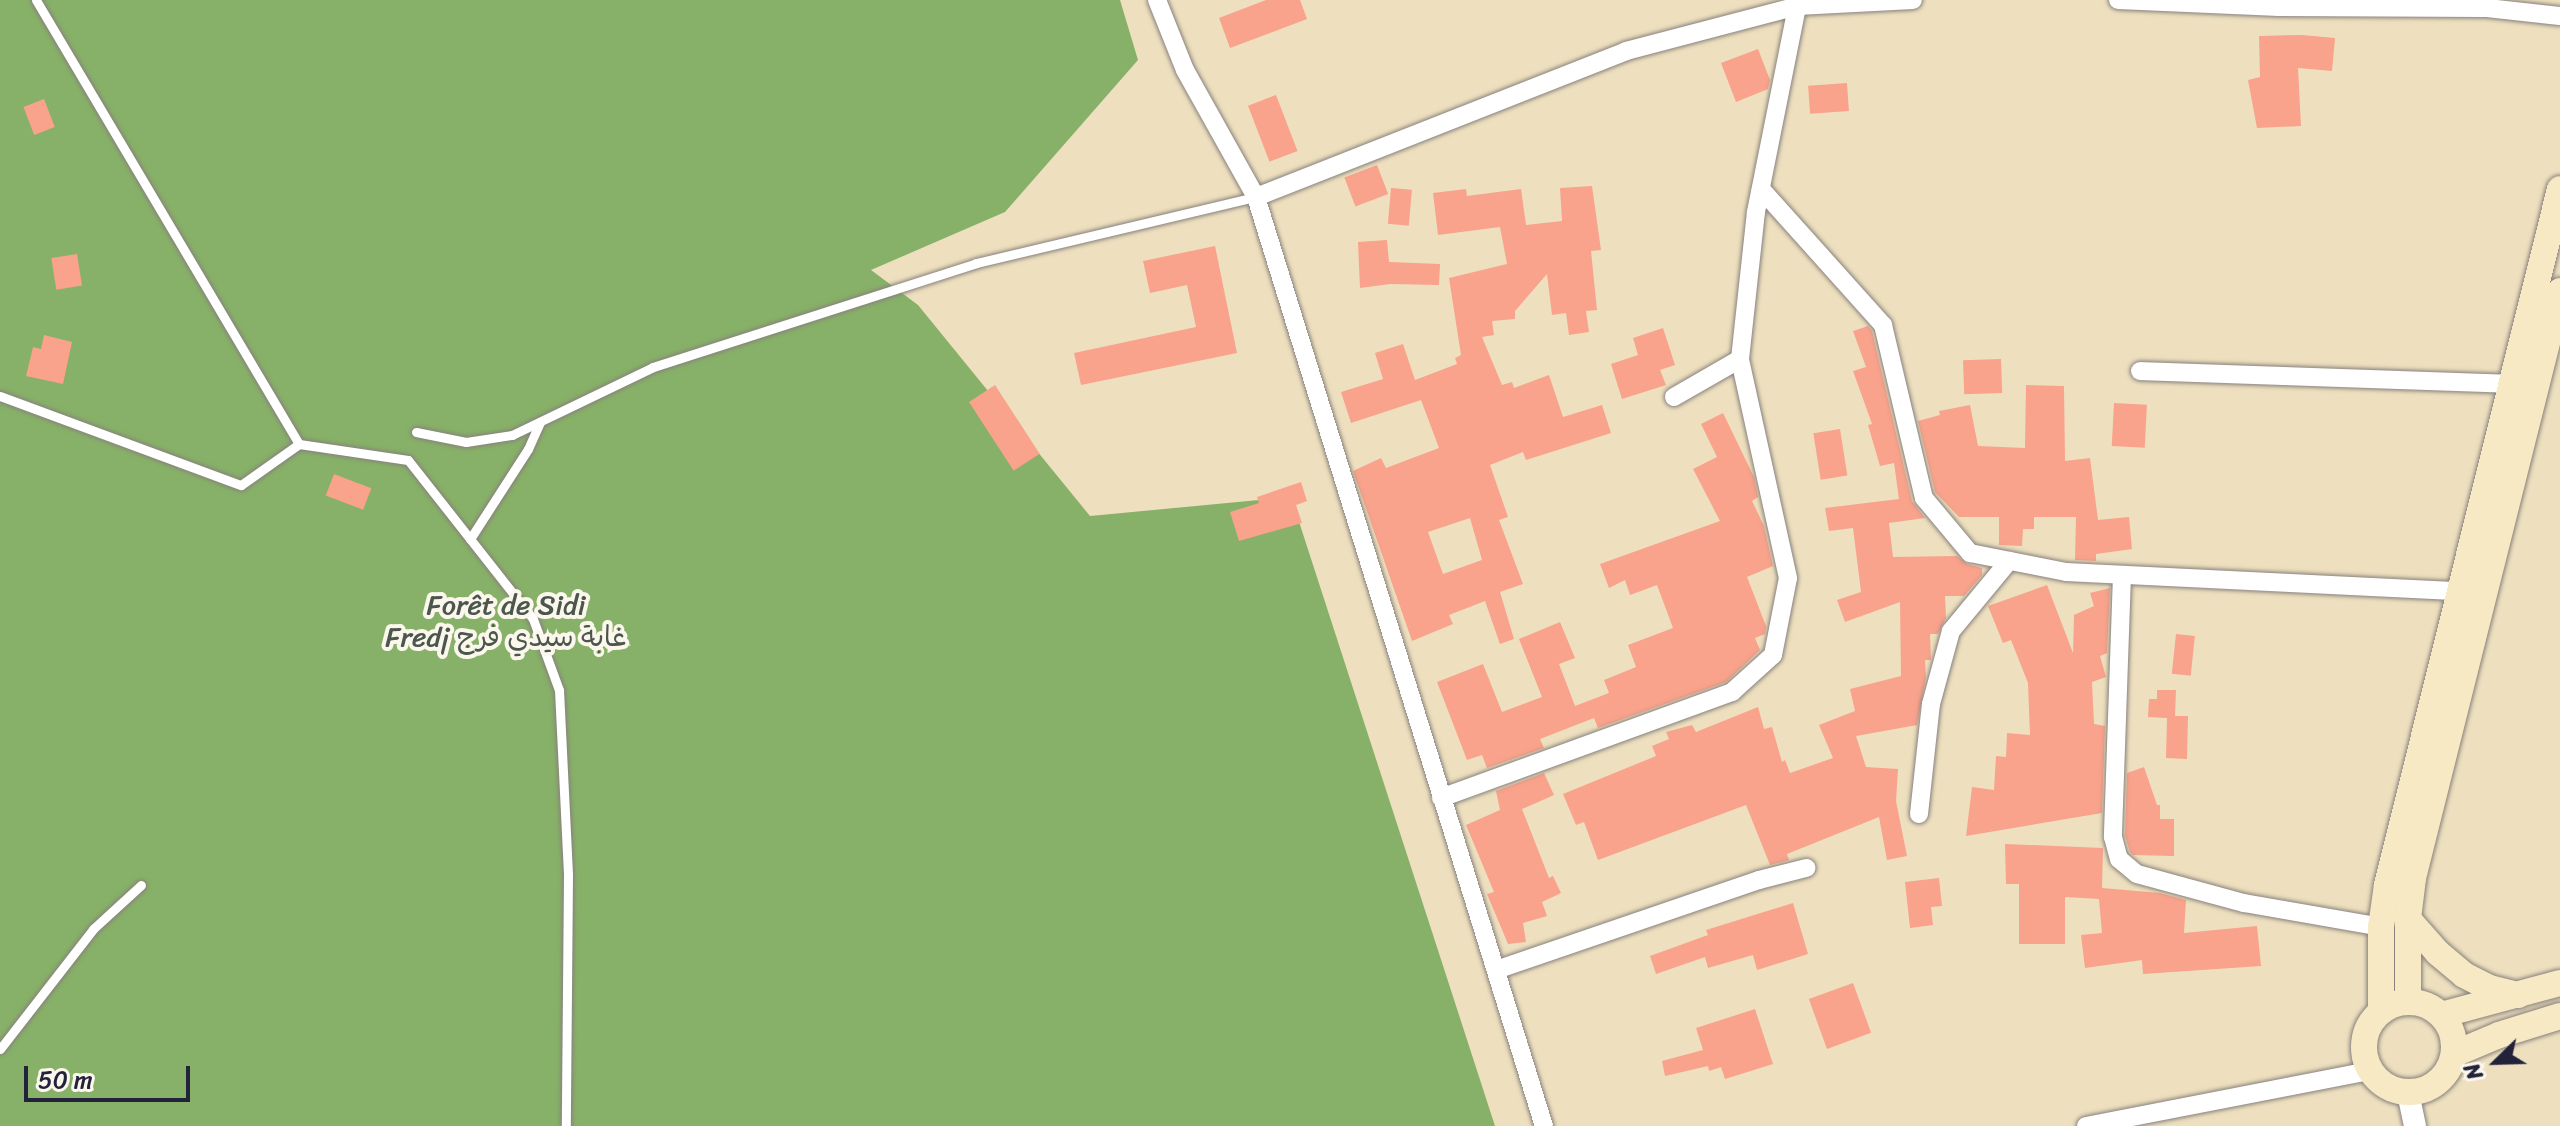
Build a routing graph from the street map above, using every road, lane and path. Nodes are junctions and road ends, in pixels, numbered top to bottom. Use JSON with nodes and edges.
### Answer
{"nodes":[{"id":1,"x":36,"y":0,"type":"edge"},
{"id":2,"x":1157,"y":0,"type":"edge"},
{"id":3,"x":1913,"y":0,"type":"edge"},
{"id":4,"x":2118,"y":0,"type":"edge"},
{"id":5,"x":1797,"y":6,"type":"junction"},
{"id":6,"x":2560,"y":16,"type":"edge"},
{"id":7,"x":1761,"y":189,"type":"junction"},
{"id":8,"x":2560,"y":189,"type":"edge"},
{"id":9,"x":1256,"y":197,"type":"junction"},
{"id":10,"x":2560,"y":291,"type":"edge"},
{"id":11,"x":1740,"y":359,"type":"junction"},
{"id":12,"x":2140,"y":371,"type":"dead end"},
{"id":13,"x":2513,"y":384,"type":"junction"},
{"id":14,"x":0,"y":396,"type":"edge"},
{"id":15,"x":1674,"y":397,"type":"dead end"},
{"id":16,"x":541,"y":422,"type":"junction"},
{"id":17,"x":416,"y":432,"type":"dead end"},
{"id":18,"x":299,"y":444,"type":"junction"},
{"id":19,"x":470,"y":539,"type":"junction"},
{"id":20,"x":2009,"y":561,"type":"junction"},
{"id":21,"x":2122,"y":575,"type":"junction"},
{"id":22,"x":2459,"y":591,"type":"junction"},
{"id":23,"x":1441,"y":798,"type":"junction"},
{"id":24,"x":1919,"y":814,"type":"dead end"},
{"id":25,"x":1806,"y":868,"type":"dead end"},
{"id":26,"x":141,"y":885,"type":"dead end"},
{"id":27,"x":2408,"y":919,"type":"junction"},
{"id":28,"x":2381,"y":927,"type":"junction"},
{"id":29,"x":1496,"y":970,"type":"junction"},
{"id":30,"x":2560,"y":983,"type":"edge"},
{"id":31,"x":2518,"y":995,"type":"junction"},
{"id":32,"x":2408,"y":1001,"type":"junction"},
{"id":33,"x":2381,"y":1010,"type":"junction"},
{"id":34,"x":2441,"y":1015,"type":"junction"},
{"id":35,"x":2560,"y":1016,"type":"edge"},
{"id":36,"x":0,"y":1049,"type":"edge"},
{"id":37,"x":2454,"y":1054,"type":"junction"},
{"id":38,"x":2370,"y":1071,"type":"junction"},
{"id":39,"x":2408,"y":1093,"type":"junction"},
{"id":40,"x":566,"y":1126,"type":"edge"},
{"id":41,"x":1544,"y":1126,"type":"edge"},
{"id":42,"x":2086,"y":1126,"type":"edge"},
{"id":43,"x":2415,"y":1126,"type":"edge"}],
"edges":[{"from":1,"to":18,"type":"lane"},
{"from":2,"to":9,"type":"street"},
{"from":3,"to":5,"type":"street"},
{"from":4,"to":6,"type":"street"},
{"from":5,"to":7,"type":"street"},
{"from":5,"to":9,"type":"street"},
{"from":7,"to":11,"type":"street"},
{"from":7,"to":20,"type":"street"},
{"from":8,"to":13,"type":"main road"},
{"from":9,"to":16,"type":"lane"},
{"from":9,"to":23,"type":"street"},
{"from":10,"to":27,"type":"main road"},
{"from":11,"to":15,"type":"street"},
{"from":11,"to":23,"type":"street"},
{"from":12,"to":13,"type":"street"},
{"from":13,"to":22,"type":"main road"},
{"from":14,"to":18,"type":"lane"},
{"from":16,"to":17,"type":"lane"},
{"from":16,"to":19,"type":"lane"},
{"from":18,"to":19,"type":"lane"},
{"from":19,"to":40,"type":"lane"},
{"from":20,"to":21,"type":"street"},
{"from":20,"to":24,"type":"street"},
{"from":21,"to":22,"type":"street"},
{"from":21,"to":28,"type":"street"},
{"from":22,"to":28,"type":"main road"},
{"from":23,"to":29,"type":"street"},
{"from":25,"to":29,"type":"street"},
{"from":26,"to":36,"type":"lane"},
{"from":27,"to":31,"type":"main road"},
{"from":27,"to":32,"type":"main road"},
{"from":28,"to":33,"type":"main road"},
{"from":29,"to":41,"type":"street"},
{"from":30,"to":31,"type":"main road"},
{"from":31,"to":34,"type":"main road"},
{"from":32,"to":33,"type":"main road"},
{"from":32,"to":34,"type":"main road"},
{"from":33,"to":38,"type":"main road"},
{"from":34,"to":37,"type":"main road"},
{"from":35,"to":37,"type":"main road"},
{"from":37,"to":39,"type":"main road"},
{"from":38,"to":39,"type":"main road"},
{"from":38,"to":42,"type":"street"},
{"from":39,"to":43,"type":"street"}]}
